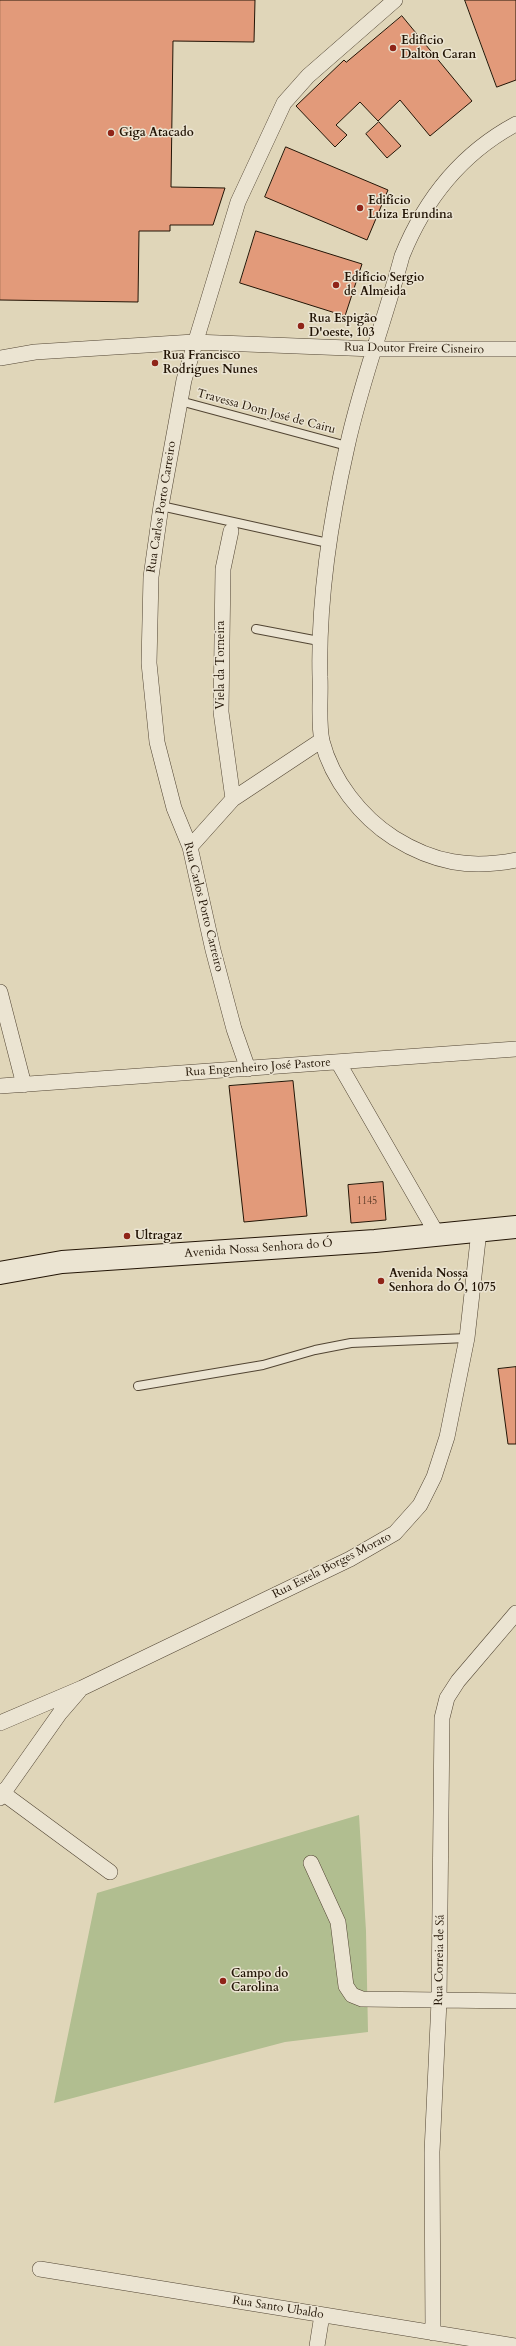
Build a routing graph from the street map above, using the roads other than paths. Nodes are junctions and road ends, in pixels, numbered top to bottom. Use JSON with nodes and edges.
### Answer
{"nodes":[{"id":1,"x":395,"y":0,"type":"edge"},
{"id":2,"x":516,"y":124,"type":"edge"},
{"id":3,"x":194,"y":342,"type":"junction"},
{"id":4,"x":374,"y":349,"type":"junction"},
{"id":5,"x":516,"y":350,"type":"edge"},
{"id":6,"x":0,"y":358,"type":"edge"},
{"id":7,"x":180,"y":401,"type":"junction"},
{"id":8,"x":347,"y":446,"type":"junction"},
{"id":9,"x":161,"y":506,"type":"junction"},
{"id":10,"x":231,"y":531,"type":"dead end"},
{"id":11,"x":328,"y":543,"type":"junction"},
{"id":12,"x":256,"y":629,"type":"dead end"},
{"id":13,"x":319,"y":641,"type":"junction"},
{"id":14,"x":322,"y":740,"type":"junction"},
{"id":15,"x":233,"y":799,"type":"junction"},
{"id":16,"x":190,"y":847,"type":"junction"},
{"id":17,"x":516,"y":860,"type":"edge"},
{"id":18,"x":0,"y":992,"type":"edge"},
{"id":19,"x":516,"y":1049,"type":"edge"},
{"id":20,"x":338,"y":1062,"type":"junction"},
{"id":21,"x":248,"y":1069,"type":"junction"},
{"id":22,"x":24,"y":1085,"type":"junction"},
{"id":23,"x":0,"y":1086,"type":"edge"},
{"id":24,"x":516,"y":1227,"type":"edge"},
{"id":25,"x":479,"y":1231,"type":"junction"},
{"id":26,"x":437,"y":1234,"type":"junction"},
{"id":27,"x":0,"y":1273,"type":"edge"},
{"id":28,"x":466,"y":1338,"type":"junction"},
{"id":29,"x":138,"y":1386,"type":"dead end"},
{"id":30,"x":516,"y":1612,"type":"edge"},
{"id":31,"x":82,"y":1688,"type":"junction"},
{"id":32,"x":0,"y":1723,"type":"edge"},
{"id":33,"x":1,"y":1793,"type":"edge"},
{"id":34,"x":311,"y":1863,"type":"dead end"},
{"id":35,"x":110,"y":1872,"type":"dead end"},
{"id":36,"x":439,"y":2001,"type":"junction"},
{"id":37,"x":516,"y":2001,"type":"edge"},
{"id":38,"x":40,"y":2269,"type":"dead end"},
{"id":39,"x":322,"y":2315,"type":"junction"},
{"id":40,"x":433,"y":2333,"type":"junction"},
{"id":41,"x":317,"y":2346,"type":"edge"},
{"id":42,"x":516,"y":2346,"type":"edge"}],
"edges":[{"from":1,"to":3,"type":"street","name":"Rua Carlos Porto Carreiro"},
{"from":2,"to":4,"type":"street"},
{"from":3,"to":4,"type":"street","name":"Rua Doutor Freire Cisneiro"},
{"from":3,"to":6,"type":"street","name":"Rua Doutor Freire Cisneiro"},
{"from":3,"to":7,"type":"street","name":"Rua Carlos Porto Carreiro"},
{"from":4,"to":5,"type":"street","name":"Rua Doutor Freire Cisneiro"},
{"from":4,"to":8,"type":"street"},
{"from":7,"to":8,"type":"lane","name":"Travessa Dom José de Cairu"},
{"from":7,"to":9,"type":"street","name":"Rua Carlos Porto Carreiro"},
{"from":8,"to":11,"type":"street"},
{"from":9,"to":11,"type":"lane"},
{"from":9,"to":16,"type":"street","name":"Rua Carlos Porto Carreiro"},
{"from":10,"to":15,"type":"street","name":"Viela da Torneira"},
{"from":11,"to":13,"type":"street"},
{"from":12,"to":13,"type":"lane"},
{"from":13,"to":14,"type":"street"},
{"from":14,"to":15,"type":"street"},
{"from":14,"to":17,"type":"street"},
{"from":15,"to":16,"type":"street"},
{"from":16,"to":21,"type":"street","name":"Rua Carlos Porto Carreiro"},
{"from":18,"to":22,"type":"street"},
{"from":19,"to":20,"type":"street","name":"Rua Engenheiro José Pastore"},
{"from":20,"to":21,"type":"street","name":"Rua Engenheiro José Pastore"},
{"from":20,"to":26,"type":"street"},
{"from":21,"to":22,"type":"street","name":"Rua Engenheiro José Pastore"},
{"from":22,"to":23,"type":"street","name":"Rua Engenheiro José Pastore"},
{"from":24,"to":25,"type":"main road","name":"Avenida Nossa Senhora do Ó"},
{"from":25,"to":26,"type":"main road","name":"Avenida Nossa Senhora do Ó"},
{"from":25,"to":28,"type":"street","name":"Rua Estela Borges Morato"},
{"from":26,"to":27,"type":"main road","name":"Avenida Nossa Senhora do Ó"},
{"from":28,"to":29,"type":"lane"},
{"from":28,"to":31,"type":"street","name":"Rua Estela Borges Morato"},
{"from":30,"to":36,"type":"street","name":"Rua Correia de Sá"},
{"from":31,"to":32,"type":"street","name":"Rua Estela Borges Morato"},
{"from":31,"to":33,"type":"street"},
{"from":33,"to":35,"type":"street"},
{"from":34,"to":36,"type":"street"},
{"from":36,"to":37,"type":"street"},
{"from":36,"to":40,"type":"street","name":"Rua Correia de Sá"},
{"from":38,"to":39,"type":"street","name":"Rua Santo Ubaldo"},
{"from":39,"to":40,"type":"street","name":"Rua Santo Ubaldo"},
{"from":39,"to":41,"type":"street"},
{"from":40,"to":42,"type":"street","name":"Rua Santo Ubaldo"}]}
